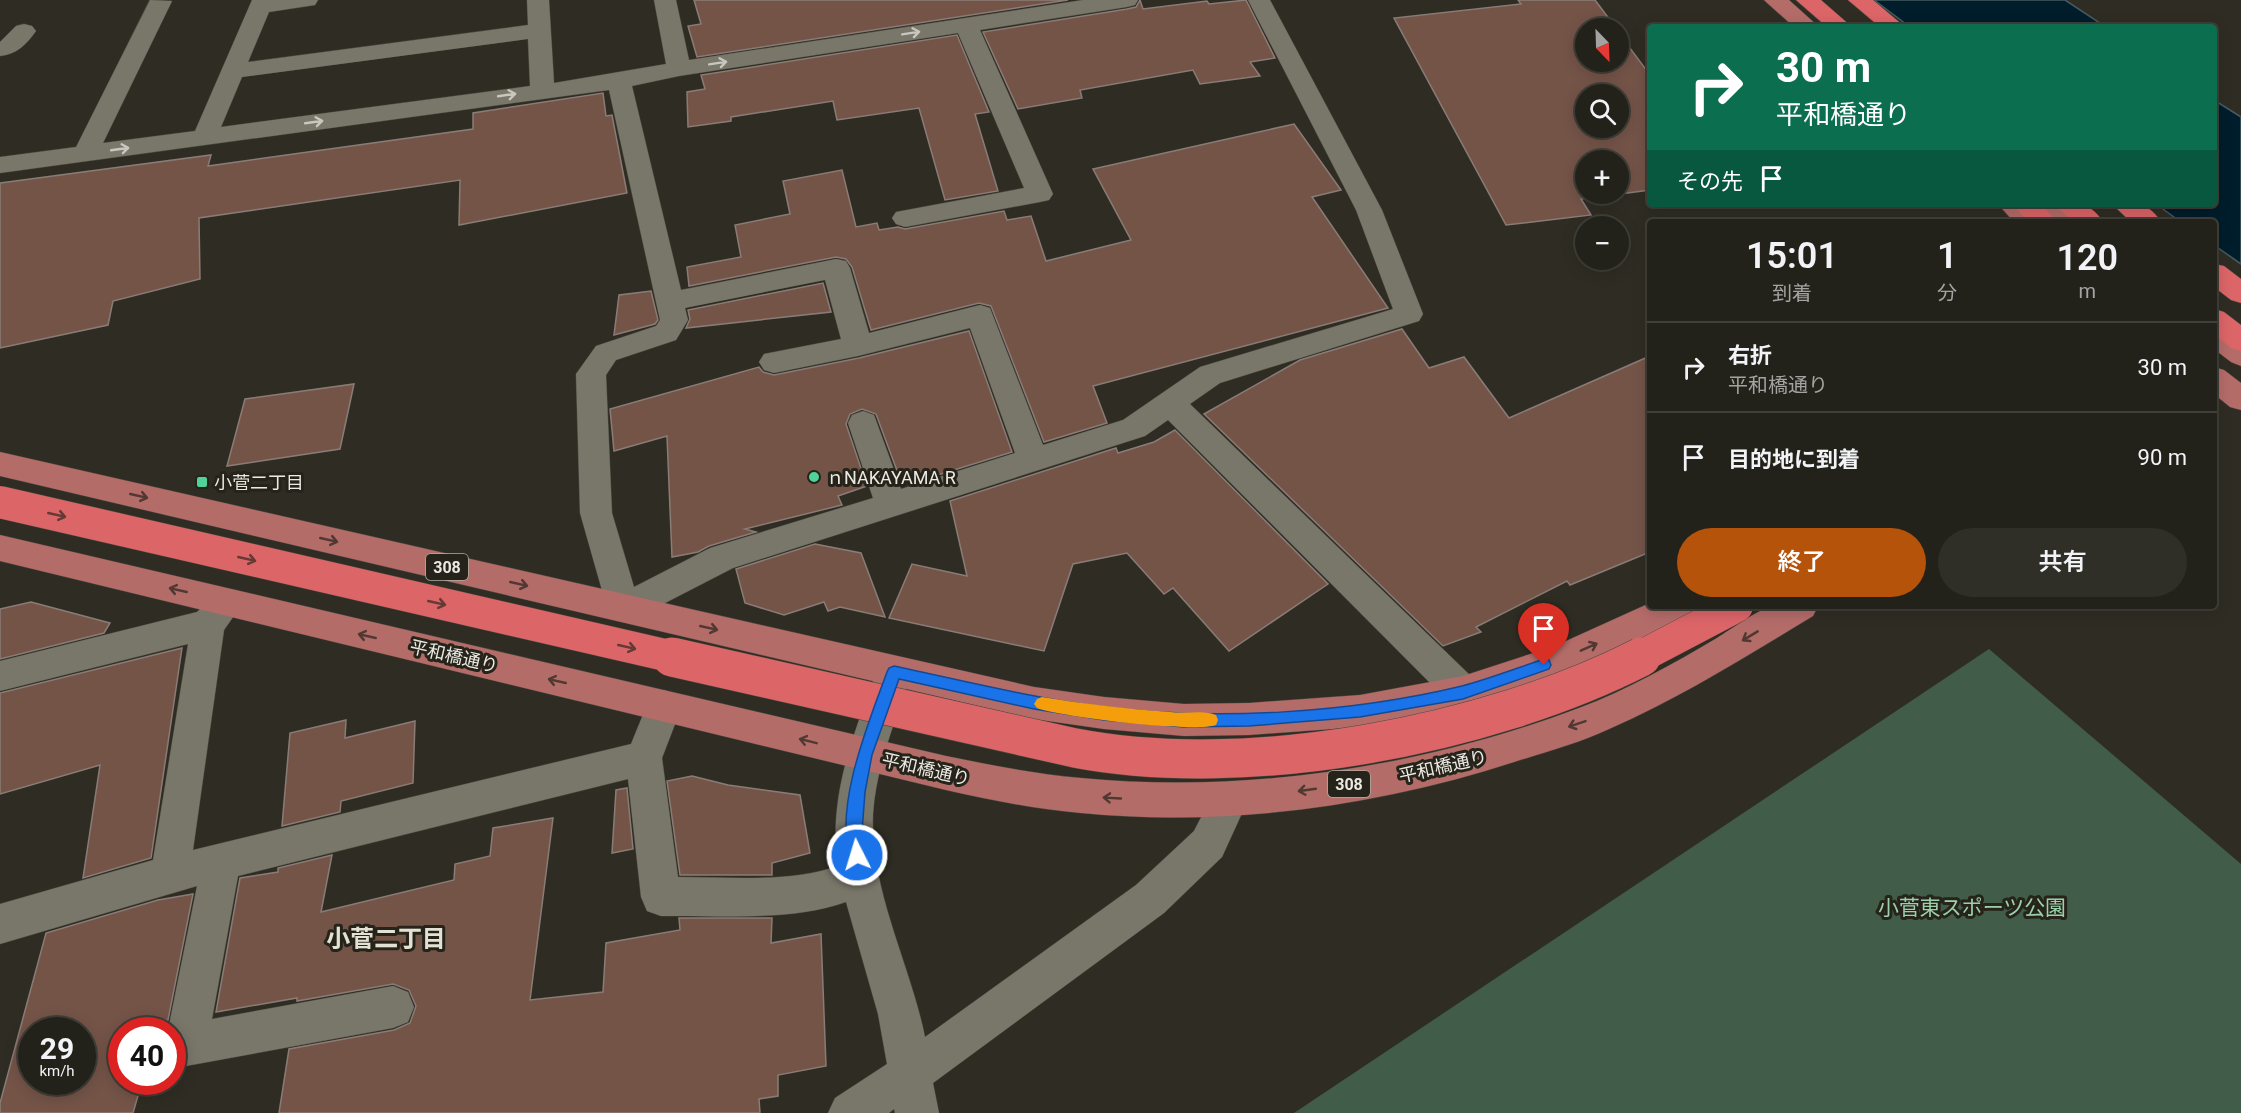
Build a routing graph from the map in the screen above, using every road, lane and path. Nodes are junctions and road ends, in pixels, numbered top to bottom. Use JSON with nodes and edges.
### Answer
{"nodes":[{"id":1,"x":307,"y":0,"type":"edge"},
{"id":2,"x":538,"y":0,"type":"edge"},
{"id":3,"x":665,"y":0,"type":"edge"},
{"id":4,"x":1127,"y":0,"type":"edge"},
{"id":5,"x":1259,"y":0,"type":"edge"},
{"id":6,"x":1775,"y":0,"type":"edge"},
{"id":7,"x":1783,"y":0,"type":"edge"},
{"id":8,"x":1798,"y":0,"type":"edge"},
{"id":9,"x":1807,"y":0,"type":"edge"},
{"id":10,"x":1859,"y":0,"type":"edge"},
{"id":11,"x":161,"y":1,"type":"edge"},
{"id":12,"x":261,"y":3,"type":"edge"},
{"id":13,"x":1806,"y":24,"type":"edge"},
{"id":14,"x":1807,"y":24,"type":"edge"},
{"id":15,"x":1825,"y":24,"type":"edge"},
{"id":16,"x":1837,"y":24,"type":"edge"},
{"id":17,"x":1890,"y":24,"type":"edge"},
{"id":18,"x":966,"y":25,"type":"junction"},
{"id":19,"x":24,"y":31,"type":"dead end"},
{"id":20,"x":538,"y":31,"type":"junction"},
{"id":21,"x":0,"y":49,"type":"edge"},
{"id":22,"x":678,"y":69,"type":"junction"},
{"id":23,"x":232,"y":71,"type":"junction"},
{"id":24,"x":619,"y":81,"type":"junction"},
{"id":25,"x":542,"y":90,"type":"junction"},
{"id":26,"x":204,"y":138,"type":"junction"},
{"id":27,"x":85,"y":154,"type":"junction"},
{"id":28,"x":0,"y":165,"type":"edge"},
{"id":29,"x":2014,"y":207,"type":"edge"},
{"id":30,"x":2029,"y":207,"type":"edge"},
{"id":31,"x":2047,"y":207,"type":"edge"},
{"id":32,"x":2071,"y":207,"type":"edge"},
{"id":33,"x":2129,"y":207,"type":"edge"},
{"id":34,"x":905,"y":218,"type":"dead end"},
{"id":35,"x":2027,"y":219,"type":"edge"},
{"id":36,"x":2041,"y":219,"type":"edge"},
{"id":37,"x":2064,"y":219,"type":"edge"},
{"id":38,"x":2086,"y":219,"type":"edge"},
{"id":39,"x":2144,"y":219,"type":"edge"},
{"id":40,"x":2217,"y":274,"type":"edge"},
{"id":41,"x":2241,"y":293,"type":"edge"},
{"id":42,"x":669,"y":302,"type":"junction"},
{"id":43,"x":2217,"y":317,"type":"edge"},
{"id":44,"x":2217,"y":321,"type":"edge"},
{"id":45,"x":2241,"y":334,"type":"edge"},
{"id":46,"x":2217,"y":336,"type":"edge"},
{"id":47,"x":2241,"y":341,"type":"edge"},
{"id":48,"x":858,"y":346,"type":"junction"},
{"id":49,"x":2241,"y":355,"type":"edge"},
{"id":50,"x":774,"y":362,"type":"dead end"},
{"id":51,"x":1170,"y":403,"type":"junction"},
{"id":52,"x":863,"y":423,"type":"dead end"},
{"id":53,"x":1033,"y":460,"type":"junction"},
{"id":54,"x":0,"y":464,"type":"edge"},
{"id":55,"x":0,"y":502,"type":"edge"},
{"id":56,"x":891,"y":505,"type":"junction"},
{"id":57,"x":0,"y":548,"type":"edge"},
{"id":58,"x":624,"y":608,"type":"junction"},
{"id":59,"x":1671,"y":609,"type":"edge"},
{"id":60,"x":1731,"y":609,"type":"edge"},
{"id":61,"x":1796,"y":609,"type":"edge"},
{"id":62,"x":218,"y":613,"type":"junction"},
{"id":63,"x":894,"y":672,"type":"junction"},
{"id":64,"x":0,"y":676,"type":"edge"},
{"id":65,"x":1463,"y":692,"type":"junction"},
{"id":66,"x":664,"y":706,"type":"junction"},
{"id":67,"x":865,"y":755,"type":"junction"},
{"id":68,"x":644,"y":758,"type":"junction"},
{"id":69,"x":1229,"y":800,"type":"junction"},
{"id":70,"x":221,"y":861,"type":"junction"},
{"id":71,"x":170,"y":874,"type":"junction"},
{"id":72,"x":860,"y":878,"type":"junction"},
{"id":73,"x":0,"y":924,"type":"edge"},
{"id":74,"x":393,"y":1007,"type":"dead end"},
{"id":75,"x":913,"y":1094,"type":"edge"},
{"id":76,"x":850,"y":1113,"type":"edge"}],
"edges":[{"from":1,"to":12,"type":"street"},
{"from":2,"to":20,"type":"street"},
{"from":3,"to":22,"type":"street"},
{"from":4,"to":18,"type":"street"},
{"from":5,"to":51,"type":"street"},
{"from":6,"to":13,"type":"main road"},
{"from":7,"to":14,"type":"highway"},
{"from":8,"to":15,"type":"highway"},
{"from":9,"to":16,"type":"highway"},
{"from":10,"to":17,"type":"highway"},
{"from":11,"to":27,"type":"street"},
{"from":12,"to":23,"type":"street"},
{"from":22,"to":18,"type":"street","one_way":true},
{"from":18,"to":34,"type":"street"},
{"from":19,"to":21,"type":"street"},
{"from":20,"to":23,"type":"street"},
{"from":20,"to":25,"type":"street"},
{"from":22,"to":24,"type":"street"},
{"from":23,"to":26,"type":"street"},
{"from":24,"to":25,"type":"street"},
{"from":24,"to":42,"type":"street"},
{"from":26,"to":25,"type":"street","one_way":true},
{"from":27,"to":26,"type":"street","one_way":true},
{"from":27,"to":28,"type":"street"},
{"from":29,"to":35,"type":"main road"},
{"from":30,"to":36,"type":"highway"},
{"from":31,"to":37,"type":"main road"},
{"from":32,"to":38,"type":"highway"},
{"from":33,"to":39,"type":"highway"},
{"from":40,"to":41,"type":"highway"},
{"from":42,"to":48,"type":"street"},
{"from":42,"to":58,"type":"street"},
{"from":43,"to":45,"type":"highway"},
{"from":44,"to":47,"type":"highway"},
{"from":46,"to":49,"type":"main road"},
{"from":48,"to":50,"type":"street"},
{"from":48,"to":53,"type":"street"},
{"from":51,"to":53,"type":"street"},
{"from":51,"to":65,"type":"street"},
{"from":52,"to":56,"type":"street"},
{"from":53,"to":56,"type":"street"},
{"from":54,"to":58,"type":"main road","number":"308","one_way":true},
{"from":55,"to":60,"type":"highway","one_way":true,"bridge":true},
{"from":56,"to":58,"type":"street"},
{"from":62,"to":57,"type":"main road","name":"平和橋通り","number":"308","one_way":true},
{"from":58,"to":63,"type":"main road","number":"308","one_way":true},
{"from":65,"to":59,"type":"main road","number":"308","one_way":true},
{"from":61,"to":69,"type":"main road","name":"平和橋通り","number":"308","one_way":true},
{"from":62,"to":64,"type":"street"},
{"from":66,"to":62,"type":"main road","name":"平和橋通り","number":"308","one_way":true},
{"from":62,"to":71,"type":"street"},
{"from":63,"to":65,"type":"main road","number":"308"},
{"from":63,"to":67,"type":"street"},
{"from":67,"to":66,"type":"main road","name":"平和橋通り","number":"308","one_way":true},
{"from":66,"to":68,"type":"street"},
{"from":69,"to":67,"type":"main road","name":"平和橋通り","number":"308","one_way":true},
{"from":67,"to":72,"type":"street"},
{"from":68,"to":70,"type":"street"},
{"from":68,"to":72,"type":"street"},
{"from":69,"to":75,"type":"street"},
{"from":70,"to":71,"type":"street"},
{"from":70,"to":74,"type":"street"},
{"from":71,"to":73,"type":"street"},
{"from":72,"to":75,"type":"street"},
{"from":75,"to":76,"type":"street"}]}
